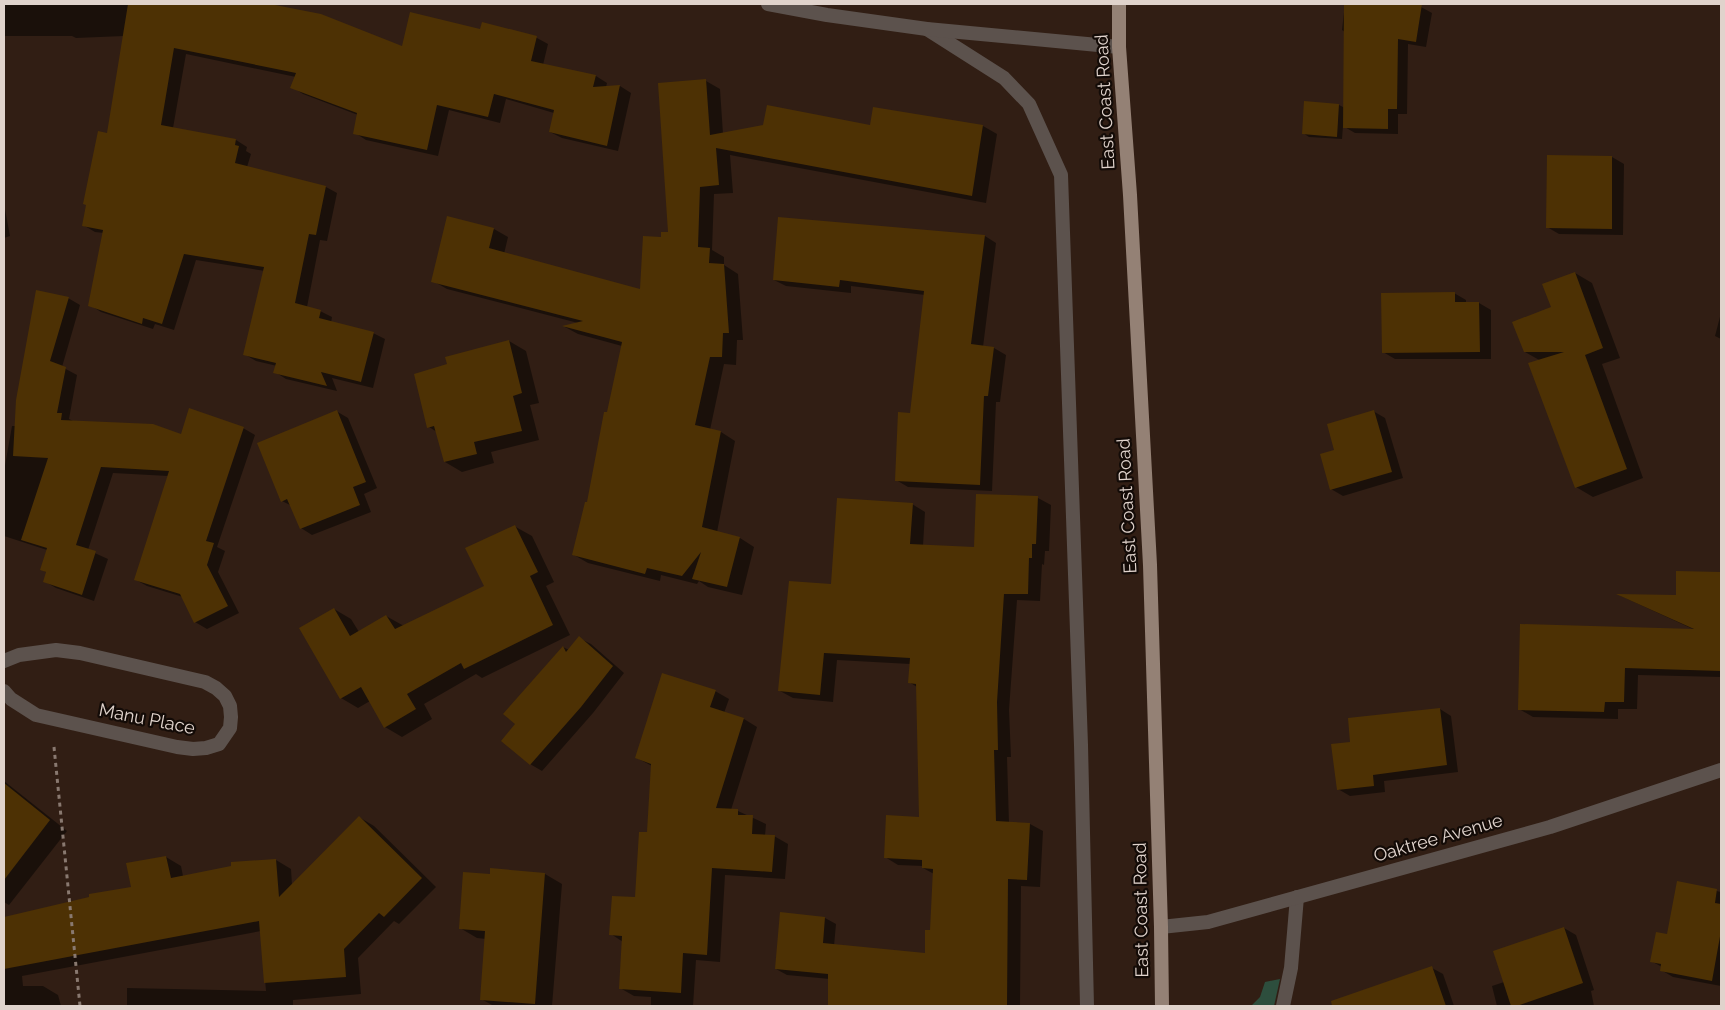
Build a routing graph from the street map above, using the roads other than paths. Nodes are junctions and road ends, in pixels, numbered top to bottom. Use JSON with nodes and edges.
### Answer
{"nodes":[{"id":1,"x":768,"y":4,"type":"edge"},
{"id":2,"x":1119,"y":4,"type":"edge"},
{"id":3,"x":927,"y":29,"type":"junction"},
{"id":4,"x":1119,"y":47,"type":"junction"},
{"id":5,"x":4,"y":661,"type":"edge"},
{"id":6,"x":4,"y":691,"type":"edge"},
{"id":7,"x":1721,"y":770,"type":"edge"},
{"id":8,"x":1298,"y":897,"type":"junction"},
{"id":9,"x":1161,"y":927,"type":"junction"},
{"id":10,"x":1087,"y":1006,"type":"edge"},
{"id":11,"x":1162,"y":1006,"type":"edge"},
{"id":12,"x":1282,"y":1006,"type":"edge"}],
"edges":[{"from":1,"to":3,"type":"street"},
{"from":2,"to":4,"type":"main road","name":"East Coast Road"},
{"from":3,"to":4,"type":"street"},
{"from":3,"to":10,"type":"street"},
{"from":4,"to":9,"type":"main road","name":"East Coast Road"},
{"from":5,"to":6,"type":"street","name":"Manu Place"},
{"from":7,"to":8,"type":"street","name":"Oaktree Avenue"},
{"from":8,"to":9,"type":"street","name":"Oaktree Avenue"},
{"from":8,"to":12,"type":"street"},
{"from":9,"to":11,"type":"main road","name":"East Coast Road"}]}
